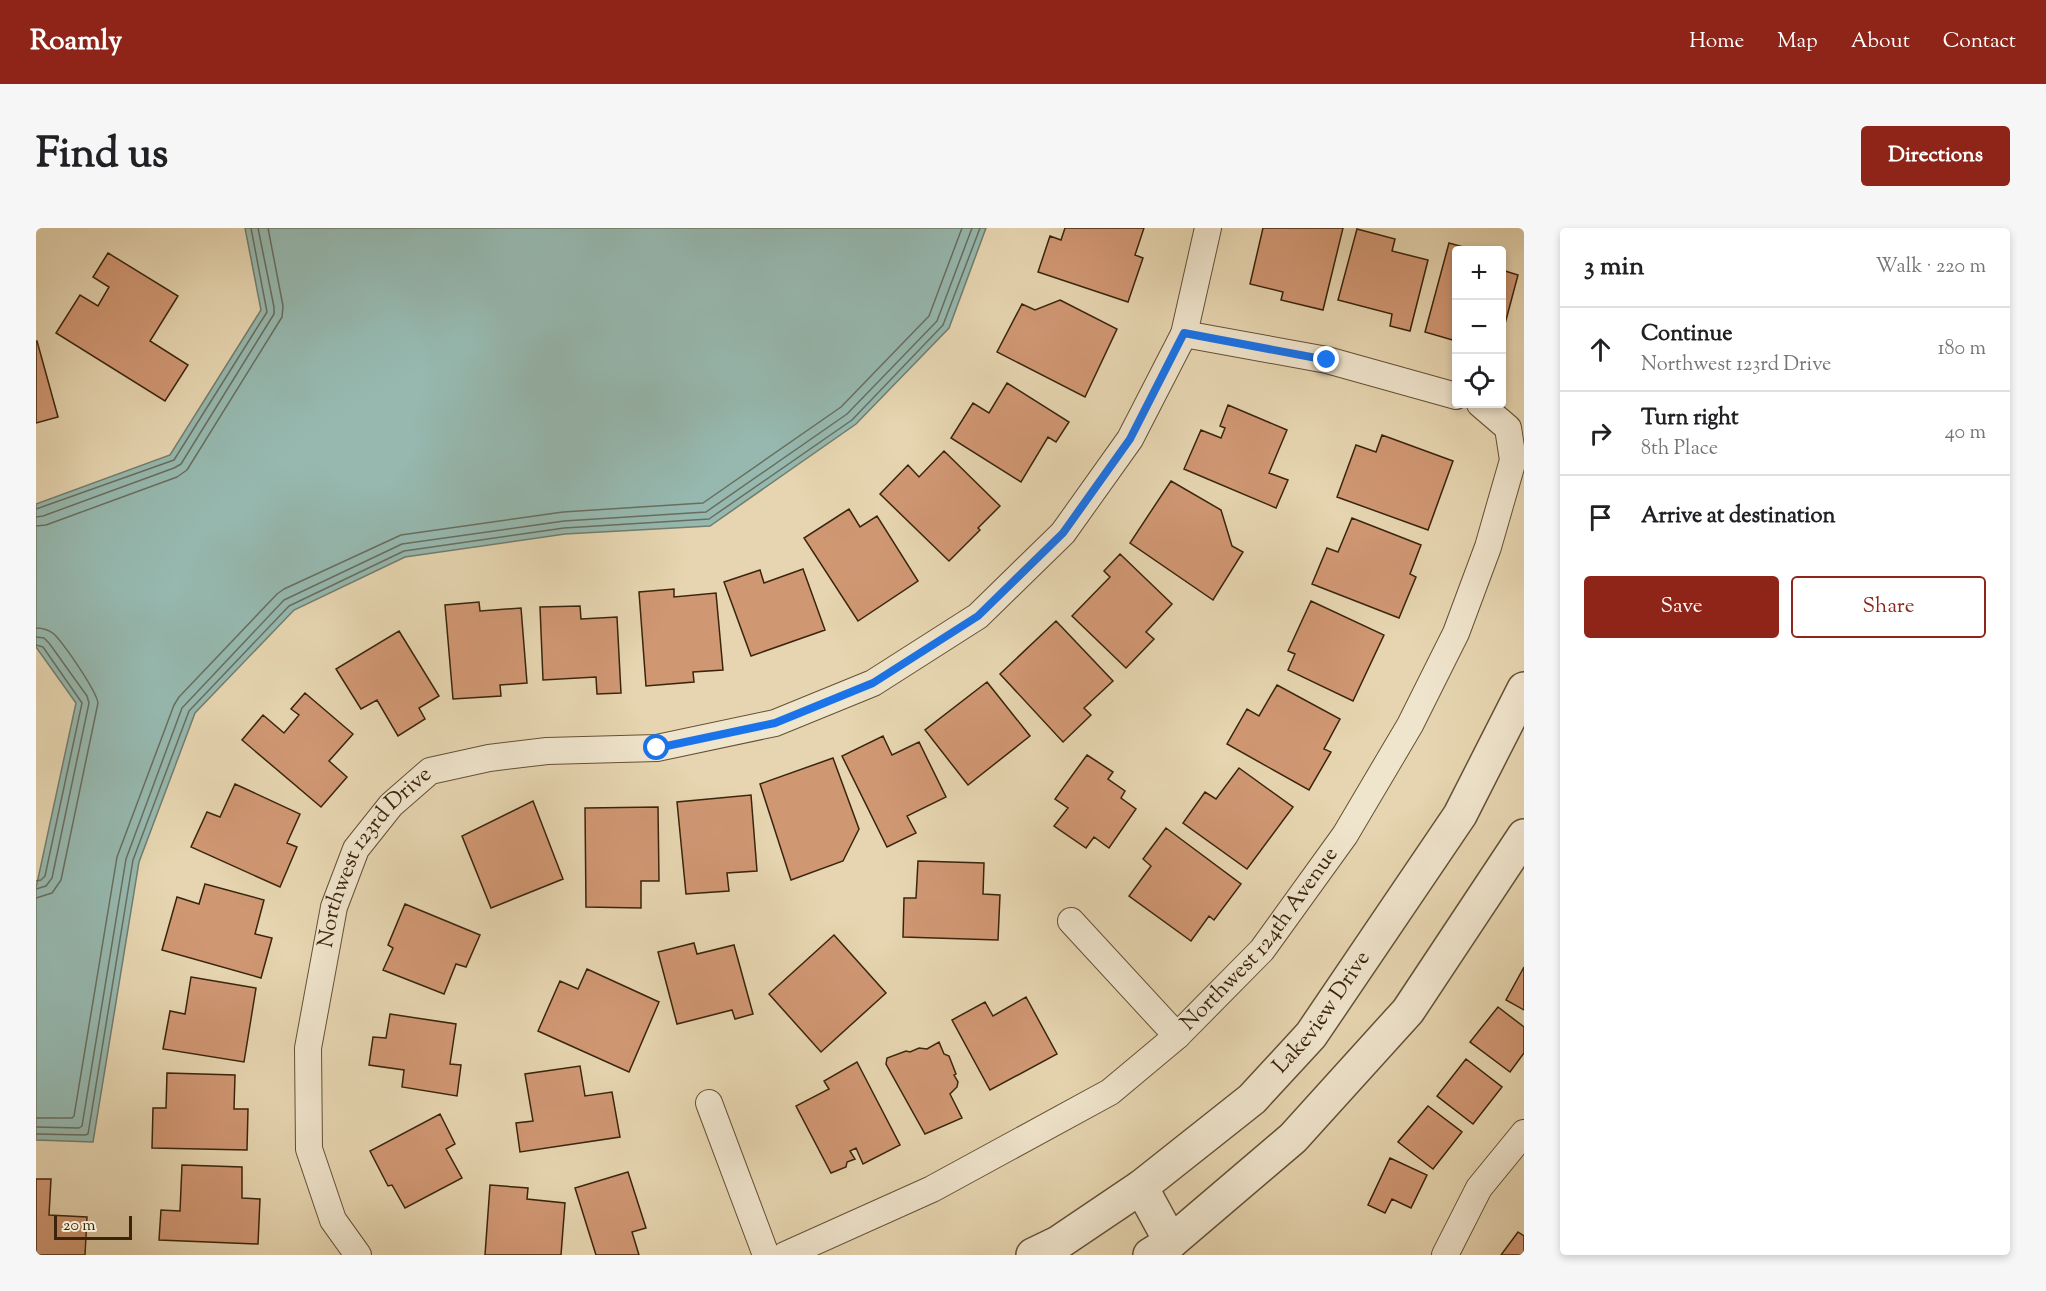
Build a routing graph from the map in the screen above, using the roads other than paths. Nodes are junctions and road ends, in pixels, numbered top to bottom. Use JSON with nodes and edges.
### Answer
{"nodes":[{"id":1,"x":1208,"y":228,"type":"edge"},
{"id":2,"x":1184,"y":333,"type":"junction"},
{"id":3,"x":1452,"y":395,"type":"edge"},
{"id":4,"x":1485,"y":408,"type":"edge"},
{"id":5,"x":1524,"y":689,"type":"edge"},
{"id":6,"x":1524,"y":836,"type":"edge"},
{"id":7,"x":1071,"y":921,"type":"dead end"},
{"id":8,"x":1177,"y":1036,"type":"junction"},
{"id":9,"x":709,"y":1103,"type":"dead end"},
{"id":10,"x":1524,"y":1133,"type":"edge"},
{"id":11,"x":1141,"y":1187,"type":"junction"},
{"id":12,"x":1161,"y":1248,"type":"edge"},
{"id":13,"x":358,"y":1255,"type":"edge"},
{"id":14,"x":766,"y":1255,"type":"edge"},
{"id":15,"x":784,"y":1255,"type":"edge"},
{"id":16,"x":1033,"y":1255,"type":"edge"},
{"id":17,"x":1445,"y":1255,"type":"edge"}],
"edges":[{"from":1,"to":2,"type":"street","name":"Northwest 123rd Drive"},
{"from":2,"to":3,"type":"street"},
{"from":2,"to":13,"type":"street","name":"Northwest 123rd Drive"},
{"from":4,"to":8,"type":"street","name":"Northwest 124th Avenue"},
{"from":5,"to":11,"type":"street","name":"Lakeview Drive"},
{"from":6,"to":12,"type":"street"},
{"from":7,"to":8,"type":"street"},
{"from":8,"to":15,"type":"street","name":"Northwest 124th Avenue"},
{"from":9,"to":14,"type":"street"},
{"from":10,"to":17,"type":"street"},
{"from":11,"to":12,"type":"street"},
{"from":11,"to":16,"type":"street","name":"Lakeview Drive"}]}
